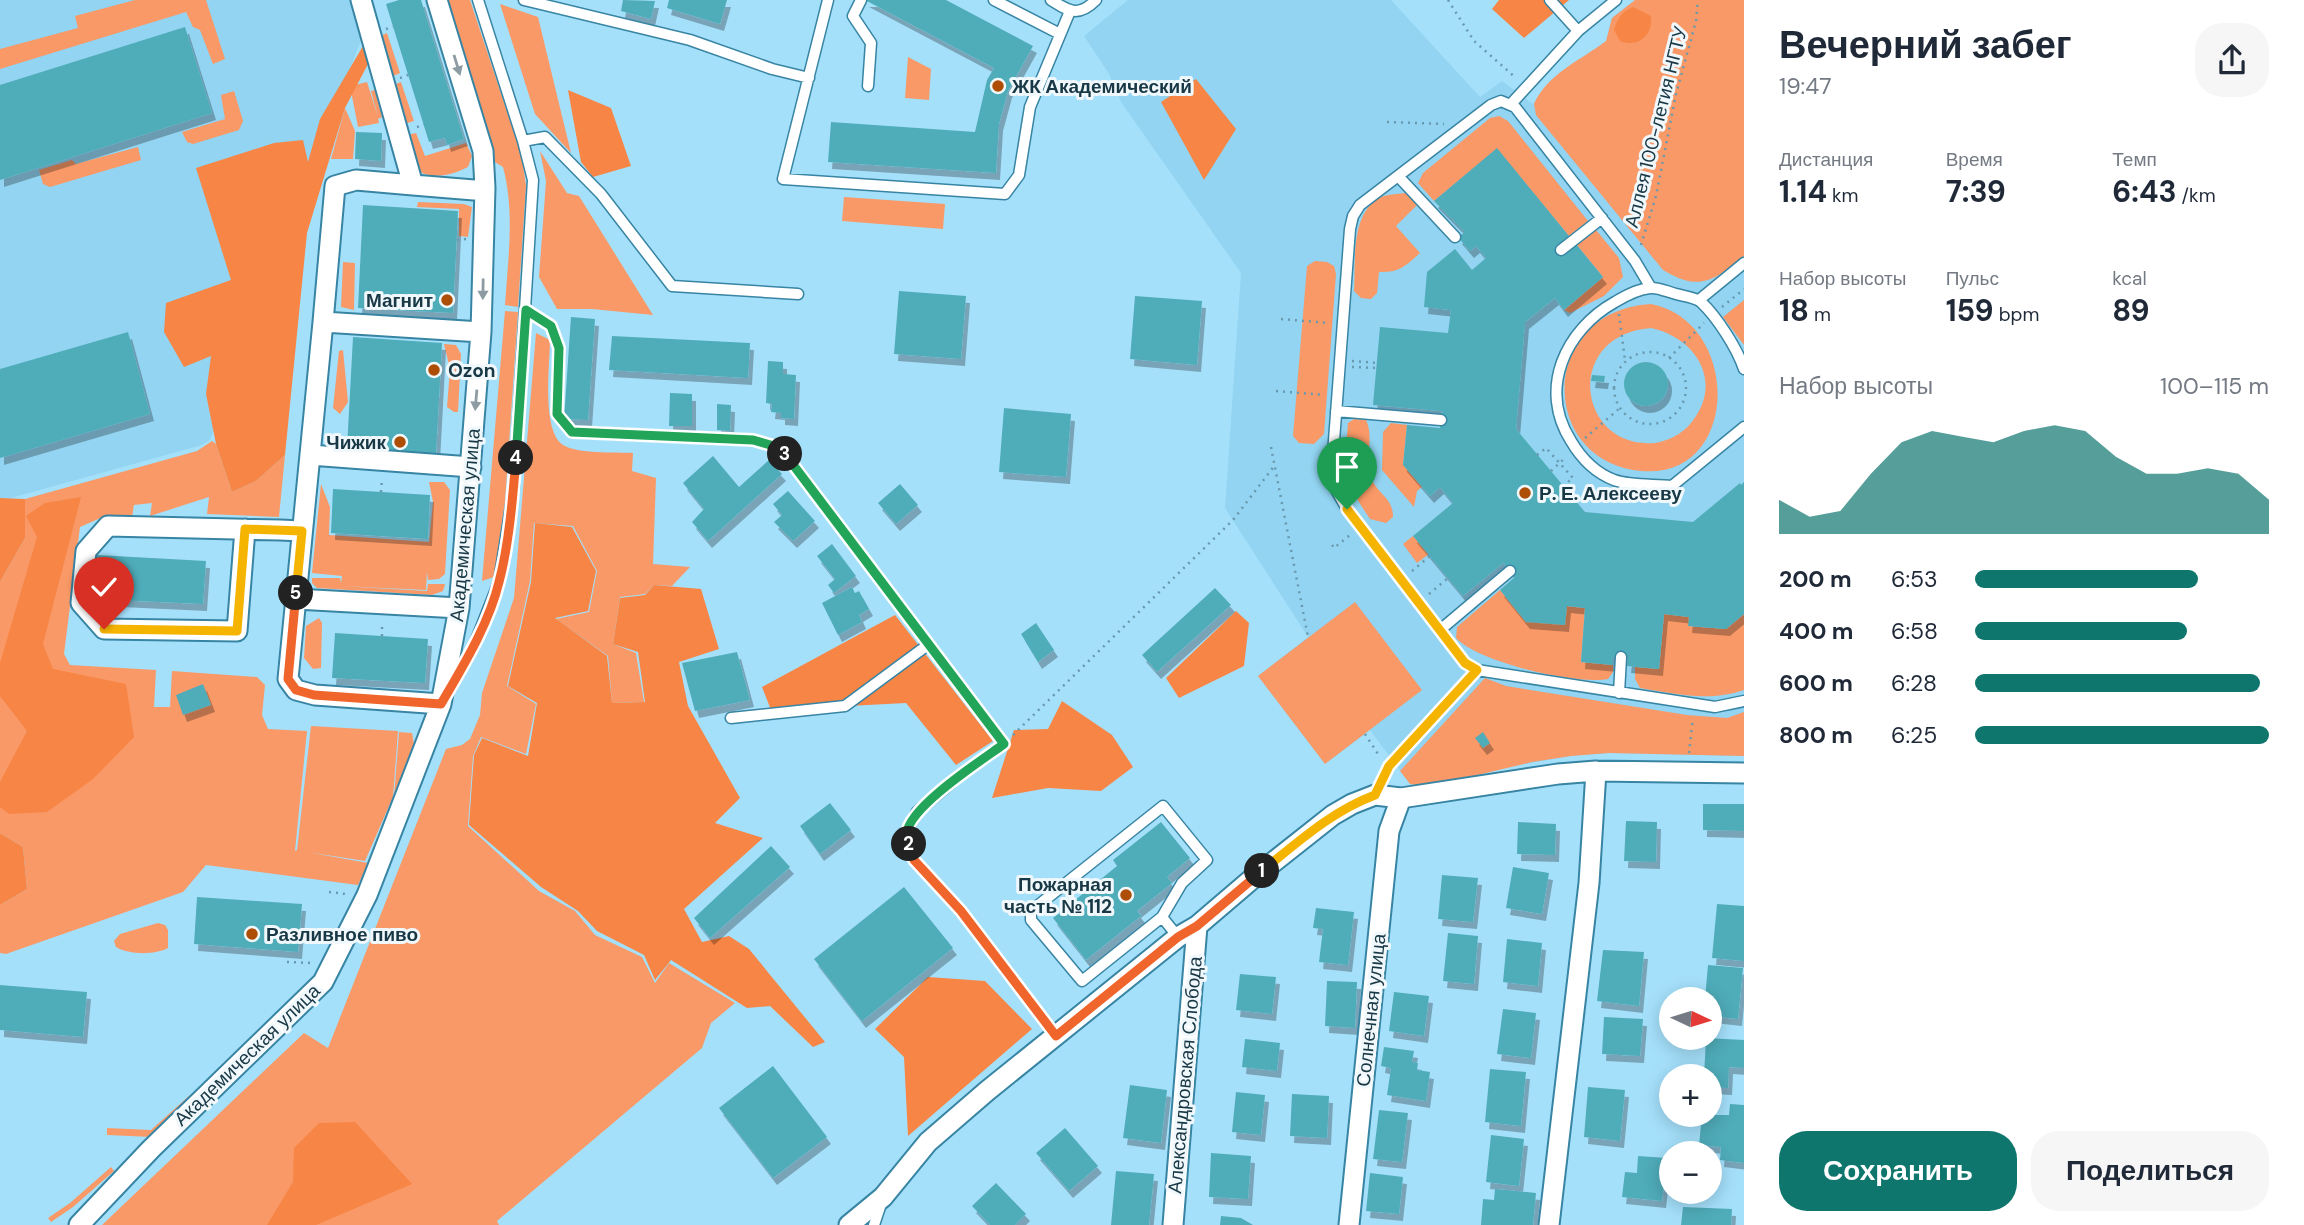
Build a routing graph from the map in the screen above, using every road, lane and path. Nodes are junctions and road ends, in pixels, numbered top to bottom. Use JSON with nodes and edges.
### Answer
{"nodes":[{"id":1,"x":361,"y":0,"type":"edge"},
{"id":2,"x":437,"y":0,"type":"edge"},
{"id":3,"x":478,"y":0,"type":"edge"},
{"id":4,"x":524,"y":0,"type":"edge"},
{"id":5,"x":828,"y":0,"type":"edge"},
{"id":6,"x":861,"y":0,"type":"edge"},
{"id":7,"x":994,"y":0,"type":"edge"},
{"id":8,"x":1051,"y":0,"type":"edge"},
{"id":9,"x":1096,"y":0,"type":"edge"},
{"id":10,"x":1448,"y":0,"type":"edge"},
{"id":11,"x":1550,"y":0,"type":"edge"},
{"id":12,"x":1616,"y":0,"type":"edge"},
{"id":13,"x":1698,"y":0,"type":"edge"},
{"id":14,"x":1070,"y":10,"type":"junction"},
{"id":15,"x":1578,"y":31,"type":"junction"},
{"id":16,"x":1060,"y":34,"type":"junction"},
{"id":17,"x":809,"y":78,"type":"junction"},
{"id":18,"x":868,"y":86,"type":"dead end"},
{"id":19,"x":1526,"y":87,"type":"junction"},
{"id":20,"x":1511,"y":104,"type":"junction"},
{"id":21,"x":1387,"y":122,"type":"dead end"},
{"id":22,"x":1464,"y":125,"type":"junction"},
{"id":23,"x":523,"y":141,"type":"junction"},
{"id":24,"x":1398,"y":176,"type":"junction"},
{"id":25,"x":412,"y":185,"type":"junction"},
{"id":26,"x":485,"y":188,"type":"junction"},
{"id":27,"x":1602,"y":218,"type":"junction"},
{"id":28,"x":1455,"y":237,"type":"dead end"},
{"id":29,"x":470,"y":239,"type":"dead end"},
{"id":30,"x":457,"y":240,"type":"dead end"},
{"id":31,"x":1561,"y":250,"type":"dead end"},
{"id":32,"x":1636,"y":261,"type":"junction"},
{"id":33,"x":1744,"y":263,"type":"edge"},
{"id":34,"x":1651,"y":288,"type":"junction"},
{"id":35,"x":1744,"y":289,"type":"edge"},
{"id":36,"x":798,"y":294,"type":"dead end"},
{"id":37,"x":1617,"y":300,"type":"junction"},
{"id":38,"x":1699,"y":300,"type":"junction"},
{"id":39,"x":526,"y":310,"type":"junction"},
{"id":40,"x":1712,"y":316,"type":"junction"},
{"id":41,"x":1281,"y":319,"type":"dead end"},
{"id":42,"x":323,"y":322,"type":"junction"},
{"id":43,"x":1343,"y":324,"type":"junction"},
{"id":44,"x":481,"y":332,"type":"junction"},
{"id":45,"x":1669,"y":358,"type":"junction"},
{"id":46,"x":1626,"y":361,"type":"junction"},
{"id":47,"x":1340,"y":363,"type":"junction"},
{"id":48,"x":1377,"y":363,"type":"dead end"},
{"id":49,"x":1377,"y":368,"type":"dead end"},
{"id":50,"x":1744,"y":369,"type":"edge"},
{"id":51,"x":441,"y":372,"type":"dead end"},
{"id":52,"x":461,"y":373,"type":"dead end"},
{"id":53,"x":1276,"y":391,"type":"dead end"},
{"id":54,"x":1337,"y":396,"type":"junction"},
{"id":55,"x":1620,"y":408,"type":"junction"},
{"id":56,"x":1336,"y":411,"type":"junction"},
{"id":57,"x":1441,"y":420,"type":"dead end"},
{"id":58,"x":1744,"y":427,"type":"edge"},
{"id":59,"x":1271,"y":447,"type":"dead end"},
{"id":60,"x":1576,"y":449,"type":"junction"},
{"id":61,"x":310,"y":455,"type":"junction"},
{"id":62,"x":1537,"y":455,"type":"dead end"},
{"id":63,"x":1560,"y":463,"type":"junction"},
{"id":64,"x":1275,"y":465,"type":"junction"},
{"id":65,"x":471,"y":467,"type":"junction"},
{"id":66,"x":1551,"y":471,"type":"dead end"},
{"id":67,"x":1563,"y":486,"type":"dead end"},
{"id":68,"x":1361,"y":527,"type":"junction"},
{"id":69,"x":245,"y":529,"type":"junction"},
{"id":70,"x":302,"y":531,"type":"junction"},
{"id":71,"x":1332,"y":545,"type":"dead end"},
{"id":72,"x":1430,"y":556,"type":"dead end"},
{"id":73,"x":1510,"y":570,"type":"dead end"},
{"id":74,"x":1448,"y":578,"type":"dead end"},
{"id":75,"x":1401,"y":579,"type":"junction"},
{"id":76,"x":296,"y":599,"type":"junction"},
{"id":77,"x":1419,"y":603,"type":"junction"},
{"id":78,"x":459,"y":608,"type":"junction"},
{"id":79,"x":1440,"y":630,"type":"junction"},
{"id":80,"x":1308,"y":638,"type":"dead end"},
{"id":81,"x":929,"y":645,"type":"junction"},
{"id":82,"x":1621,"y":657,"type":"dead end"},
{"id":83,"x":1477,"y":670,"type":"junction"},
{"id":84,"x":1619,"y":693,"type":"junction"},
{"id":85,"x":1744,"y":701,"type":"edge"},
{"id":86,"x":441,"y":704,"type":"junction"},
{"id":87,"x":1694,"y":704,"type":"junction"},
{"id":88,"x":731,"y":718,"type":"dead end"},
{"id":89,"x":1365,"y":734,"type":"dead end"},
{"id":90,"x":1004,"y":744,"type":"junction"},
{"id":91,"x":1389,"y":766,"type":"junction"},
{"id":92,"x":1596,"y":771,"type":"junction"},
{"id":93,"x":1688,"y":772,"type":"junction"},
{"id":94,"x":1744,"y":773,"type":"edge"},
{"id":95,"x":1375,"y":795,"type":"junction"},
{"id":96,"x":1401,"y":798,"type":"junction"},
{"id":97,"x":1162,"y":917,"type":"junction"},
{"id":98,"x":1197,"y":926,"type":"junction"},
{"id":99,"x":1178,"y":937,"type":"junction"},
{"id":100,"x":287,"y":962,"type":"dead end"},
{"id":101,"x":324,"y":963,"type":"dead end"},
{"id":102,"x":1056,"y":1036,"type":"junction"},
{"id":103,"x":883,"y":1197,"type":"junction"},
{"id":104,"x":79,"y":1225,"type":"edge"},
{"id":105,"x":849,"y":1225,"type":"edge"},
{"id":106,"x":874,"y":1225,"type":"edge"},
{"id":107,"x":1172,"y":1225,"type":"edge"},
{"id":108,"x":1349,"y":1225,"type":"edge"},
{"id":109,"x":1549,"y":1225,"type":"edge"}],
"edges":[{"from":1,"to":25,"type":"street"},
{"from":2,"to":26,"type":"street","name":"Академическая улица","one_way":true},
{"from":3,"to":23,"type":"lane"},
{"from":4,"to":17,"type":"lane"},
{"from":5,"to":17,"type":"lane"},
{"from":6,"to":18,"type":"lane"},
{"from":7,"to":16,"type":"lane"},
{"from":8,"to":14,"type":"lane"},
{"from":9,"to":14,"type":"lane"},
{"from":10,"to":19,"type":"path"},
{"from":11,"to":15,"type":"lane"},
{"from":12,"to":15,"type":"lane"},
{"from":13,"to":32,"type":"path","name":"Аллея 100-летия НГТУ"},
{"from":14,"to":16,"type":"lane"},
{"from":15,"to":19,"type":"lane"},
{"from":16,"to":17,"type":"lane"},
{"from":19,"to":20,"type":"lane"},
{"from":20,"to":22,"type":"lane"},
{"from":20,"to":27,"type":"lane"},
{"from":21,"to":22,"type":"path"},
{"from":22,"to":24,"type":"lane"},
{"from":23,"to":36,"type":"lane"},
{"from":23,"to":39,"type":"lane"},
{"from":24,"to":28,"type":"lane"},
{"from":24,"to":43,"type":"lane"},
{"from":25,"to":26,"type":"street"},
{"from":25,"to":42,"type":"street"},
{"from":26,"to":44,"type":"street","name":"Академическая улица","one_way":true},
{"from":27,"to":31,"type":"lane"},
{"from":27,"to":32,"type":"lane"},
{"from":29,"to":30,"type":"path"},
{"from":32,"to":34,"type":"lane"},
{"from":33,"to":38,"type":"lane"},
{"from":34,"to":37,"type":"lane"},
{"from":34,"to":38,"type":"lane"},
{"from":35,"to":40,"type":"path"},
{"from":37,"to":46,"type":"path"},
{"from":37,"to":60,"type":"lane"},
{"from":38,"to":40,"type":"lane"},
{"from":39,"to":81,"type":"lane"},
{"from":39,"to":86,"type":"lane"},
{"from":40,"to":45,"type":"path"},
{"from":40,"to":50,"type":"lane"},
{"from":41,"to":43,"type":"path"},
{"from":42,"to":44,"type":"street"},
{"from":42,"to":61,"type":"street"},
{"from":43,"to":47,"type":"lane"},
{"from":44,"to":65,"type":"street","name":"Академическая улица","one_way":true},
{"from":45,"to":46,"type":"path"},
{"from":45,"to":55,"type":"path"},
{"from":46,"to":55,"type":"path"},
{"from":47,"to":48,"type":"path"},
{"from":47,"to":49,"type":"path"},
{"from":47,"to":54,"type":"lane"},
{"from":51,"to":52,"type":"path"},
{"from":53,"to":54,"type":"path"},
{"from":54,"to":56,"type":"lane"},
{"from":55,"to":60,"type":"path"},
{"from":56,"to":57,"type":"lane"},
{"from":56,"to":68,"type":"lane"},
{"from":58,"to":60,"type":"lane"},
{"from":59,"to":64,"type":"path"},
{"from":60,"to":63,"type":"path"},
{"from":61,"to":65,"type":"street"},
{"from":61,"to":70,"type":"street"},
{"from":62,"to":63,"type":"path"},
{"from":63,"to":66,"type":"path"},
{"from":63,"to":67,"type":"path"},
{"from":64,"to":80,"type":"path"},
{"from":64,"to":90,"type":"path"},
{"from":65,"to":78,"type":"street","name":"Академическая улица"},
{"from":68,"to":71,"type":"path"},
{"from":68,"to":75,"type":"lane"},
{"from":69,"to":69,"type":"street"},
{"from":69,"to":70,"type":"street"},
{"from":70,"to":76,"type":"street"},
{"from":72,"to":75,"type":"path"},
{"from":73,"to":79,"type":"lane"},
{"from":74,"to":77,"type":"path"},
{"from":75,"to":77,"type":"lane"},
{"from":76,"to":78,"type":"street"},
{"from":76,"to":86,"type":"street"},
{"from":77,"to":79,"type":"lane"},
{"from":78,"to":86,"type":"street","name":"Академическая улица"},
{"from":79,"to":83,"type":"lane"},
{"from":81,"to":88,"type":"lane"},
{"from":81,"to":90,"type":"lane"},
{"from":82,"to":84,"type":"lane"},
{"from":83,"to":84,"type":"lane"},
{"from":83,"to":91,"type":"lane"},
{"from":84,"to":87,"type":"lane"},
{"from":85,"to":87,"type":"lane"},
{"from":86,"to":104,"type":"street","name":"Академическая улица"},
{"from":87,"to":93,"type":"path"},
{"from":89,"to":91,"type":"path"},
{"from":90,"to":102,"type":"lane"},
{"from":91,"to":95,"type":"lane"},
{"from":92,"to":93,"type":"street"},
{"from":92,"to":96,"type":"street"},
{"from":92,"to":109,"type":"street"},
{"from":93,"to":94,"type":"street"},
{"from":95,"to":96,"type":"street"},
{"from":95,"to":98,"type":"street"},
{"from":96,"to":108,"type":"street","name":"Солнечная улица"},
{"from":97,"to":97,"type":"lane"},
{"from":97,"to":99,"type":"lane"},
{"from":98,"to":99,"type":"street"},
{"from":98,"to":107,"type":"street","name":"Александровская Слобода"},
{"from":99,"to":102,"type":"street"},
{"from":100,"to":101,"type":"path"},
{"from":102,"to":103,"type":"street"},
{"from":103,"to":105,"type":"street"},
{"from":103,"to":106,"type":"lane"}]}
